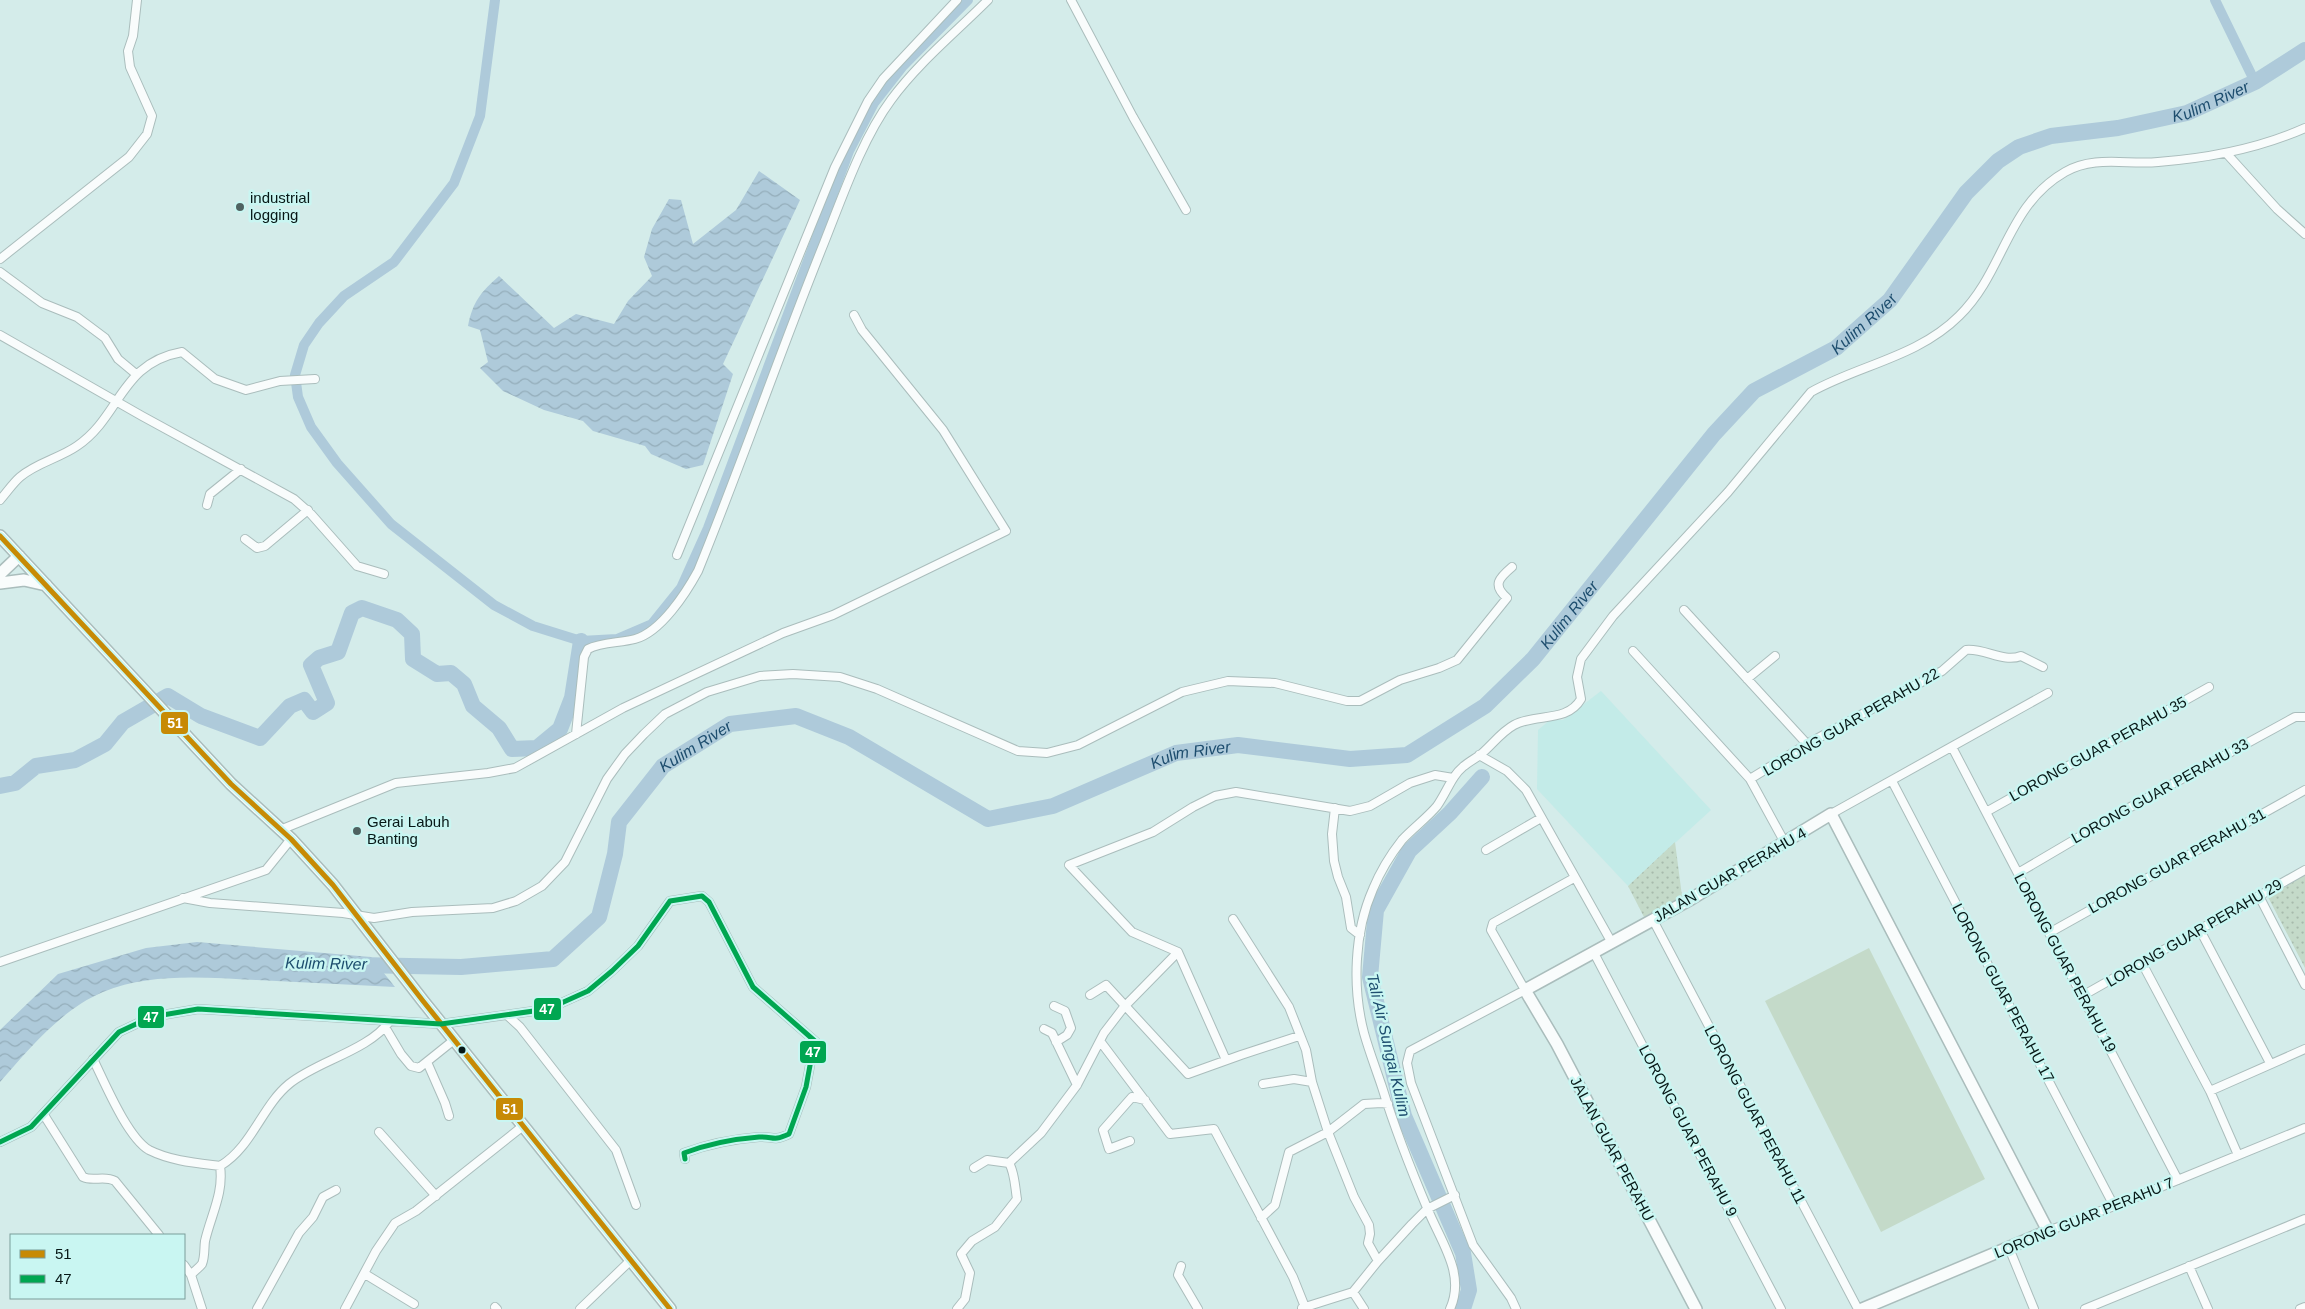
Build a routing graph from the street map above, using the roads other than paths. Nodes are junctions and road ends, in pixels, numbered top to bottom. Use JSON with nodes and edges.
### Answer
{"nodes":[{"id":1,"x":137,"y":0,"type":"edge"},
{"id":2,"x":956,"y":0,"type":"edge"},
{"id":3,"x":988,"y":0,"type":"edge"},
{"id":4,"x":1071,"y":0,"type":"edge"},
{"id":5,"x":2305,"y":128,"type":"edge"},
{"id":6,"x":2227,"y":154,"type":"junction"},
{"id":7,"x":1186,"y":210,"type":"dead end"},
{"id":8,"x":2305,"y":234,"type":"edge"},
{"id":9,"x":0,"y":259,"type":"edge"},
{"id":10,"x":0,"y":272,"type":"edge"},
{"id":11,"x":854,"y":316,"type":"dead end"},
{"id":12,"x":0,"y":335,"type":"edge"},
{"id":13,"x":136,"y":374,"type":"junction"},
{"id":14,"x":315,"y":379,"type":"dead end"},
{"id":15,"x":115,"y":401,"type":"junction"},
{"id":16,"x":241,"y":469,"type":"junction"},
{"id":17,"x":0,"y":500,"type":"edge"},
{"id":18,"x":207,"y":505,"type":"dead end"},
{"id":19,"x":308,"y":510,"type":"junction"},
{"id":20,"x":0,"y":536,"type":"edge"},
{"id":21,"x":245,"y":539,"type":"dead end"},
{"id":22,"x":677,"y":555,"type":"dead end"},
{"id":23,"x":19,"y":556,"type":"junction"},
{"id":24,"x":1512,"y":567,"type":"dead end"},
{"id":25,"x":0,"y":574,"type":"edge"},
{"id":26,"x":384,"y":574,"type":"dead end"},
{"id":27,"x":0,"y":583,"type":"edge"},
{"id":28,"x":46,"y":585,"type":"junction"},
{"id":29,"x":1684,"y":610,"type":"dead end"},
{"id":30,"x":1633,"y":651,"type":"dead end"},
{"id":31,"x":1775,"y":656,"type":"dead end"},
{"id":32,"x":2043,"y":667,"type":"dead end"},
{"id":33,"x":1747,"y":679,"type":"junction"},
{"id":34,"x":2209,"y":687,"type":"dead end"},
{"id":35,"x":2048,"y":693,"type":"dead end"},
{"id":36,"x":2305,"y":718,"type":"edge"},
{"id":37,"x":576,"y":734,"type":"junction"},
{"id":38,"x":1807,"y":744,"type":"junction"},
{"id":39,"x":1952,"y":747,"type":"junction"},
{"id":40,"x":1479,"y":756,"type":"junction"},
{"id":41,"x":1453,"y":778,"type":"junction"},
{"id":42,"x":1750,"y":780,"type":"junction"},
{"id":43,"x":1892,"y":780,"type":"junction"},
{"id":44,"x":2305,"y":790,"type":"edge"},
{"id":45,"x":1335,"y":808,"type":"junction"},
{"id":46,"x":1986,"y":812,"type":"junction"},
{"id":47,"x":1831,"y":814,"type":"junction"},
{"id":48,"x":1541,"y":818,"type":"junction"},
{"id":49,"x":280,"y":830,"type":"junction"},
{"id":50,"x":291,"y":839,"type":"junction"},
{"id":51,"x":1786,"y":843,"type":"junction"},
{"id":52,"x":1486,"y":850,"type":"dead end"},
{"id":53,"x":2305,"y":870,"type":"edge"},
{"id":54,"x":2018,"y":872,"type":"junction"},
{"id":55,"x":1574,"y":878,"type":"junction"},
{"id":56,"x":2259,"y":896,"type":"junction"},
{"id":57,"x":183,"y":898,"type":"junction"},
{"id":58,"x":354,"y":914,"type":"junction"},
{"id":59,"x":1233,"y":920,"type":"dead end"},
{"id":60,"x":1653,"y":920,"type":"junction"},
{"id":61,"x":2200,"y":930,"type":"junction"},
{"id":62,"x":2049,"y":933,"type":"junction"},
{"id":63,"x":1360,"y":935,"type":"junction"},
{"id":64,"x":1612,"y":943,"type":"junction"},
{"id":65,"x":1178,"y":952,"type":"junction"},
{"id":66,"x":1594,"y":953,"type":"junction"},
{"id":67,"x":0,"y":962,"type":"edge"},
{"id":68,"x":2142,"y":963,"type":"junction"},
{"id":69,"x":2305,"y":984,"type":"edge"},
{"id":70,"x":1525,"y":990,"type":"junction"},
{"id":71,"x":1090,"y":995,"type":"dead end"},
{"id":72,"x":2082,"y":996,"type":"junction"},
{"id":73,"x":1054,"y":1006,"type":"dead end"},
{"id":74,"x":1124,"y":1007,"type":"junction"},
{"id":75,"x":508,"y":1016,"type":"junction"},
{"id":76,"x":387,"y":1024,"type":"junction"},
{"id":77,"x":441,"y":1024,"type":"junction"},
{"id":78,"x":1044,"y":1029,"type":"dead end"},
{"id":79,"x":1300,"y":1036,"type":"junction"},
{"id":80,"x":454,"y":1040,"type":"junction"},
{"id":81,"x":1100,"y":1041,"type":"junction"},
{"id":82,"x":1056,"y":1042,"type":"junction"},
{"id":83,"x":2305,"y":1049,"type":"edge"},
{"id":84,"x":92,"y":1059,"type":"junction"},
{"id":85,"x":1226,"y":1060,"type":"junction"},
{"id":86,"x":427,"y":1062,"type":"junction"},
{"id":87,"x":2270,"y":1063,"type":"junction"},
{"id":88,"x":1312,"y":1082,"type":"junction"},
{"id":89,"x":1263,"y":1084,"type":"dead end"},
{"id":90,"x":1078,"y":1085,"type":"junction"},
{"id":91,"x":2210,"y":1090,"type":"junction"},
{"id":92,"x":1145,"y":1100,"type":"junction"},
{"id":93,"x":1388,"y":1104,"type":"junction"},
{"id":94,"x":44,"y":1114,"type":"junction"},
{"id":95,"x":449,"y":1116,"type":"dead end"},
{"id":96,"x":523,"y":1126,"type":"junction"},
{"id":97,"x":2305,"y":1128,"type":"edge"},
{"id":98,"x":379,"y":1132,"type":"dead end"},
{"id":99,"x":1328,"y":1132,"type":"junction"},
{"id":100,"x":1130,"y":1141,"type":"dead end"},
{"id":101,"x":0,"y":1142,"type":"edge"},
{"id":102,"x":2238,"y":1155,"type":"junction"},
{"id":103,"x":685,"y":1159,"type":"dead end"},
{"id":104,"x":1009,"y":1163,"type":"junction"},
{"id":105,"x":220,"y":1166,"type":"junction"},
{"id":106,"x":974,"y":1168,"type":"dead end"},
{"id":107,"x":2178,"y":1180,"type":"junction"},
{"id":108,"x":336,"y":1190,"type":"dead end"},
{"id":109,"x":436,"y":1196,"type":"junction"},
{"id":110,"x":1452,"y":1197,"type":"junction"},
{"id":111,"x":636,"y":1205,"type":"dead end"},
{"id":112,"x":2114,"y":1206,"type":"junction"},
{"id":113,"x":1429,"y":1209,"type":"junction"},
{"id":114,"x":1261,"y":1218,"type":"junction"},
{"id":115,"x":2305,"y":1219,"type":"edge"},
{"id":116,"x":2048,"y":1230,"type":"junction"},
{"id":117,"x":158,"y":1234,"type":"edge"},
{"id":118,"x":2009,"y":1248,"type":"junction"},
{"id":119,"x":631,"y":1260,"type":"junction"},
{"id":120,"x":1378,"y":1261,"type":"junction"},
{"id":121,"x":185,"y":1266,"type":"edge"},
{"id":122,"x":1181,"y":1266,"type":"dead end"},
{"id":123,"x":2189,"y":1266,"type":"junction"},
{"id":124,"x":365,"y":1274,"type":"junction"},
{"id":125,"x":191,"y":1275,"type":"junction"},
{"id":126,"x":1354,"y":1292,"type":"junction"},
{"id":127,"x":965,"y":1300,"type":"junction"},
{"id":128,"x":414,"y":1304,"type":"dead end"},
{"id":129,"x":2305,"y":1307,"type":"edge"},
{"id":130,"x":1303,"y":1308,"type":"edge"},
{"id":131,"x":202,"y":1309,"type":"edge"},
{"id":132,"x":258,"y":1309,"type":"edge"},
{"id":133,"x":345,"y":1309,"type":"edge"},
{"id":134,"x":580,"y":1309,"type":"edge"},
{"id":135,"x":670,"y":1309,"type":"edge"},
{"id":136,"x":957,"y":1309,"type":"edge"},
{"id":137,"x":967,"y":1309,"type":"edge"},
{"id":138,"x":1198,"y":1309,"type":"edge"},
{"id":139,"x":1364,"y":1309,"type":"edge"},
{"id":140,"x":1450,"y":1309,"type":"edge"},
{"id":141,"x":1516,"y":1309,"type":"edge"},
{"id":142,"x":1696,"y":1309,"type":"edge"},
{"id":143,"x":1781,"y":1309,"type":"edge"},
{"id":144,"x":1858,"y":1309,"type":"edge"},
{"id":145,"x":1862,"y":1309,"type":"edge"},
{"id":146,"x":2034,"y":1309,"type":"edge"},
{"id":147,"x":2085,"y":1309,"type":"edge"},
{"id":148,"x":2208,"y":1309,"type":"edge"},
{"id":149,"x":2300,"y":1309,"type":"edge"}],
"edges":[{"from":1,"to":9,"type":"street"},
{"from":2,"to":22,"type":"street"},
{"from":3,"to":37,"type":"street"},
{"from":4,"to":7,"type":"street"},
{"from":5,"to":6,"type":"street"},
{"from":6,"to":8,"type":"street"},
{"from":6,"to":40,"type":"street"},
{"from":10,"to":13,"type":"street"},
{"from":11,"to":37,"type":"street"},
{"from":12,"to":15,"type":"street"},
{"from":13,"to":14,"type":"street"},
{"from":13,"to":15,"type":"street"},
{"from":15,"to":16,"type":"street"},
{"from":15,"to":17,"type":"street"},
{"from":16,"to":18,"type":"street"},
{"from":16,"to":19,"type":"street"},
{"from":19,"to":21,"type":"street"},
{"from":19,"to":26,"type":"street"},
{"from":20,"to":23,"type":"street"},
{"from":23,"to":25,"type":"street"},
{"from":23,"to":28,"type":"street"},
{"from":24,"to":58,"type":"street"},
{"from":27,"to":28,"type":"street"},
{"from":28,"to":49,"type":"street"},
{"from":29,"to":33,"type":"street"},
{"from":30,"to":42,"type":"street"},
{"from":31,"to":33,"type":"street"},
{"from":32,"to":38,"type":"street","name":"LORONG GUAR PERAHU 22"},
{"from":33,"to":38,"type":"street"},
{"from":34,"to":46,"type":"street","name":"LORONG GUAR PERAHU 35"},
{"from":35,"to":39,"type":"street","name":"JALAN GUAR PERAHU 4"},
{"from":36,"to":54,"type":"street","name":"LORONG GUAR PERAHU 33"},
{"from":37,"to":49,"type":"street"},
{"from":38,"to":42,"type":"street","name":"LORONG GUAR PERAHU 22"},
{"from":39,"to":43,"type":"street","name":"JALAN GUAR PERAHU 4"},
{"from":39,"to":46,"type":"street","name":"LORONG GUAR PERAHU 19"},
{"from":40,"to":41,"type":"street"},
{"from":40,"to":48,"type":"street"},
{"from":41,"to":45,"type":"street"},
{"from":41,"to":63,"type":"street"},
{"from":42,"to":51,"type":"street"},
{"from":43,"to":47,"type":"street","name":"JALAN GUAR PERAHU 4"},
{"from":43,"to":112,"type":"street","name":"LORONG GUAR PERAHU 17"},
{"from":44,"to":62,"type":"street","name":"LORONG GUAR PERAHU 31"},
{"from":45,"to":63,"type":"street"},
{"from":45,"to":65,"type":"street"},
{"from":46,"to":54,"type":"street","name":"LORONG GUAR PERAHU 19"},
{"from":47,"to":51,"type":"street","name":"JALAN GUAR PERAHU 4"},
{"from":47,"to":116,"type":"street"},
{"from":48,"to":52,"type":"street"},
{"from":48,"to":55,"type":"street"},
{"from":49,"to":50,"type":"street"},
{"from":50,"to":57,"type":"street"},
{"from":50,"to":58,"type":"street"},
{"from":51,"to":60,"type":"street","name":"JALAN GUAR PERAHU 4"},
{"from":53,"to":56,"type":"street","name":"LORONG GUAR PERAHU 29"},
{"from":54,"to":62,"type":"street","name":"LORONG GUAR PERAHU 19"},
{"from":55,"to":64,"type":"street"},
{"from":55,"to":70,"type":"street"},
{"from":56,"to":61,"type":"street","name":"LORONG GUAR PERAHU 29"},
{"from":56,"to":69,"type":"street"},
{"from":57,"to":58,"type":"street"},
{"from":57,"to":67,"type":"street"},
{"from":58,"to":77,"type":"street"},
{"from":59,"to":79,"type":"street"},
{"from":60,"to":64,"type":"street","name":"JALAN GUAR PERAHU 4"},
{"from":60,"to":144,"type":"street","name":"LORONG GUAR PERAHU 11"},
{"from":61,"to":68,"type":"street","name":"LORONG GUAR PERAHU 29"},
{"from":61,"to":87,"type":"street"},
{"from":62,"to":72,"type":"street","name":"LORONG GUAR PERAHU 19"},
{"from":63,"to":93,"type":"street"},
{"from":64,"to":66,"type":"street","name":"JALAN GUAR PERAHU 4"},
{"from":65,"to":74,"type":"street"},
{"from":65,"to":85,"type":"street"},
{"from":66,"to":70,"type":"street","name":"JALAN GUAR PERAHU 4"},
{"from":66,"to":143,"type":"street","name":"LORONG GUAR PERAHU 9"},
{"from":68,"to":72,"type":"street","name":"LORONG GUAR PERAHU 29"},
{"from":68,"to":91,"type":"street"},
{"from":70,"to":110,"type":"street","name":"JALAN GUAR PERAHU 4"},
{"from":70,"to":142,"type":"street","name":"JALAN GUAR PERAHU"},
{"from":71,"to":74,"type":"street"},
{"from":72,"to":107,"type":"street","name":"LORONG GUAR PERAHU 19"},
{"from":73,"to":82,"type":"street"},
{"from":74,"to":81,"type":"street"},
{"from":74,"to":85,"type":"street"},
{"from":75,"to":77,"type":"street"},
{"from":75,"to":103,"type":"street"},
{"from":75,"to":111,"type":"street"},
{"from":76,"to":77,"type":"street"},
{"from":76,"to":84,"type":"street"},
{"from":76,"to":86,"type":"street"},
{"from":76,"to":105,"type":"street"},
{"from":77,"to":80,"type":"street"},
{"from":78,"to":82,"type":"street"},
{"from":79,"to":85,"type":"street"},
{"from":79,"to":88,"type":"street"},
{"from":80,"to":86,"type":"street"},
{"from":80,"to":96,"type":"street"},
{"from":81,"to":90,"type":"street"},
{"from":81,"to":92,"type":"street"},
{"from":82,"to":90,"type":"street"},
{"from":83,"to":87,"type":"street"},
{"from":84,"to":94,"type":"street"},
{"from":84,"to":105,"type":"street"},
{"from":86,"to":95,"type":"street"},
{"from":87,"to":91,"type":"street"},
{"from":88,"to":89,"type":"street"},
{"from":88,"to":99,"type":"street"},
{"from":90,"to":104,"type":"street"},
{"from":91,"to":102,"type":"street"},
{"from":92,"to":100,"type":"street"},
{"from":92,"to":114,"type":"street"},
{"from":93,"to":99,"type":"street"},
{"from":93,"to":113,"type":"street"},
{"from":94,"to":101,"type":"street"},
{"from":94,"to":117,"type":"street"},
{"from":96,"to":109,"type":"street"},
{"from":96,"to":119,"type":"street"},
{"from":97,"to":102,"type":"street","name":"LORONG GUAR PERAHU 7"},
{"from":98,"to":109,"type":"street"},
{"from":99,"to":114,"type":"street"},
{"from":99,"to":120,"type":"street"},
{"from":102,"to":107,"type":"street","name":"LORONG GUAR PERAHU 7"},
{"from":104,"to":106,"type":"street"},
{"from":104,"to":127,"type":"street"},
{"from":105,"to":125,"type":"street"},
{"from":107,"to":112,"type":"street","name":"LORONG GUAR PERAHU 7"},
{"from":108,"to":132,"type":"street"},
{"from":109,"to":124,"type":"street"},
{"from":110,"to":113,"type":"street"},
{"from":110,"to":141,"type":"street"},
{"from":112,"to":116,"type":"street","name":"LORONG GUAR PERAHU 7"},
{"from":113,"to":120,"type":"street"},
{"from":113,"to":140,"type":"street"},
{"from":114,"to":130,"type":"street"},
{"from":115,"to":123,"type":"street"},
{"from":116,"to":118,"type":"street","name":"LORONG GUAR PERAHU 7"},
{"from":118,"to":145,"type":"street","name":"LORONG GUAR PERAHU 7"},
{"from":118,"to":146,"type":"street"},
{"from":119,"to":134,"type":"street"},
{"from":119,"to":135,"type":"street"},
{"from":120,"to":126,"type":"street"},
{"from":121,"to":125,"type":"street"},
{"from":122,"to":138,"type":"street"},
{"from":123,"to":147,"type":"street"},
{"from":123,"to":148,"type":"street"},
{"from":124,"to":128,"type":"street"},
{"from":124,"to":133,"type":"street"},
{"from":125,"to":131,"type":"street"},
{"from":126,"to":130,"type":"street"},
{"from":126,"to":139,"type":"street"},
{"from":127,"to":136,"type":"street"},
{"from":127,"to":137,"type":"street"},
{"from":129,"to":149,"type":"street"}]}
